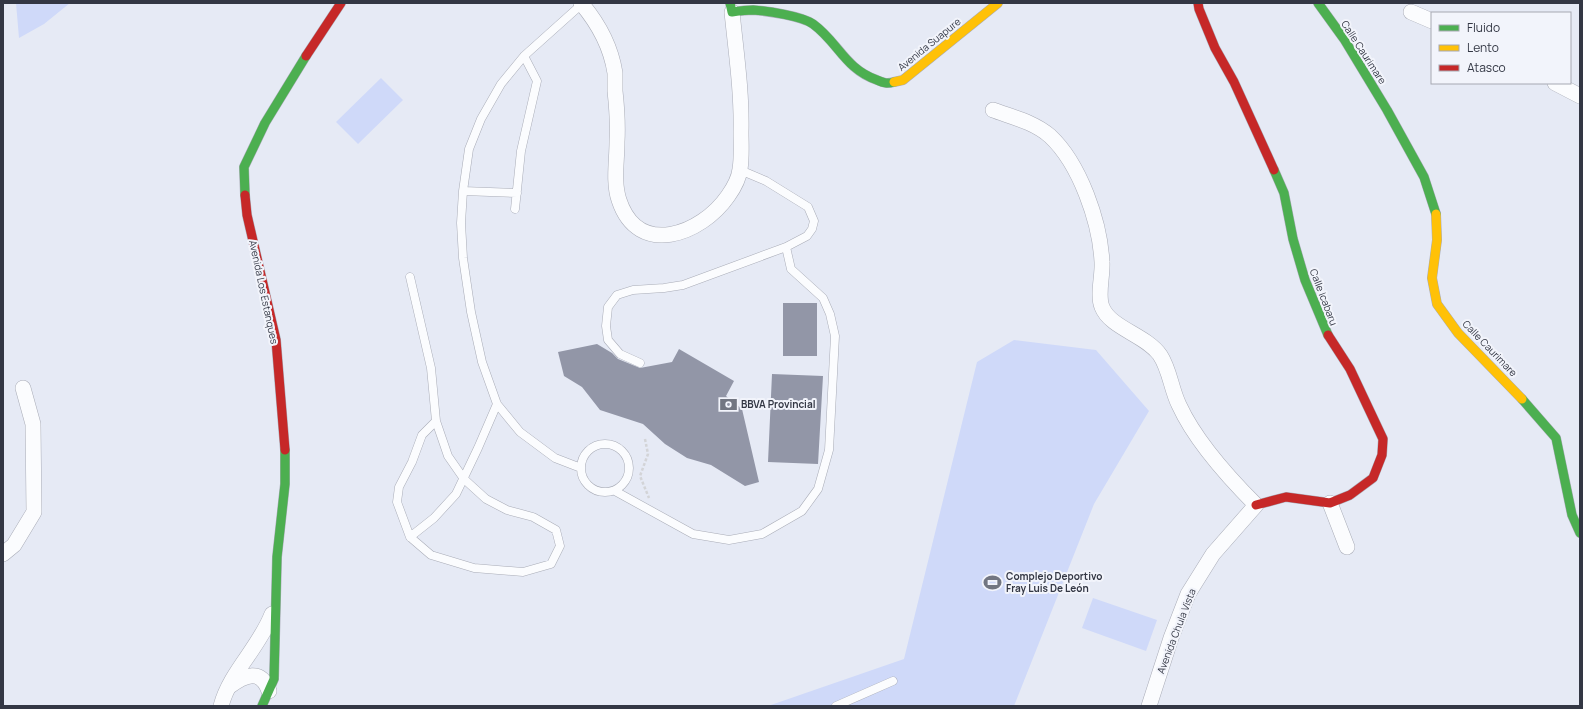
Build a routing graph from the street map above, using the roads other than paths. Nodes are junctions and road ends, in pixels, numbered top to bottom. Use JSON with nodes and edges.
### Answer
{"nodes":[{"id":1,"x":341,"y":3,"type":"edge"},
{"id":2,"x":998,"y":3,"type":"edge"},
{"id":3,"x":1198,"y":3,"type":"edge"},
{"id":4,"x":1318,"y":3,"type":"edge"},
{"id":5,"x":581,"y":4,"type":"edge"},
{"id":6,"x":731,"y":7,"type":"edge"},
{"id":7,"x":1411,"y":12,"type":"dead end"},
{"id":8,"x":1431,"y":21,"type":"edge"},
{"id":9,"x":524,"y":56,"type":"junction"},
{"id":10,"x":1557,"y":84,"type":"edge"},
{"id":11,"x":1580,"y":96,"type":"edge"},
{"id":12,"x":993,"y":110,"type":"dead end"},
{"id":13,"x":740,"y":170,"type":"junction"},
{"id":14,"x":463,"y":191,"type":"junction"},
{"id":15,"x":517,"y":192,"type":"junction"},
{"id":16,"x":515,"y":209,"type":"dead end"},
{"id":17,"x":786,"y":247,"type":"junction"},
{"id":18,"x":410,"y":277,"type":"dead end"},
{"id":19,"x":640,"y":363,"type":"dead end"},
{"id":20,"x":23,"y":388,"type":"dead end"},
{"id":21,"x":496,"y":404,"type":"junction"},
{"id":22,"x":436,"y":421,"type":"junction"},
{"id":23,"x":581,"y":468,"type":"junction"},
{"id":24,"x":464,"y":479,"type":"junction"},
{"id":25,"x":615,"y":491,"type":"junction"},
{"id":26,"x":1330,"y":503,"type":"junction"},
{"id":27,"x":1256,"y":505,"type":"junction"},
{"id":28,"x":1580,"y":533,"type":"edge"},
{"id":29,"x":410,"y":537,"type":"junction"},
{"id":30,"x":1347,"y":547,"type":"dead end"},
{"id":31,"x":3,"y":554,"type":"edge"},
{"id":32,"x":275,"y":608,"type":"junction"},
{"id":33,"x":893,"y":681,"type":"dead end"},
{"id":34,"x":228,"y":687,"type":"junction"},
{"id":35,"x":269,"y":691,"type":"junction"},
{"id":36,"x":221,"y":706,"type":"edge"},
{"id":37,"x":262,"y":706,"type":"edge"},
{"id":38,"x":836,"y":706,"type":"edge"},
{"id":39,"x":1149,"y":706,"type":"edge"}],
"edges":[{"from":1,"to":32,"type":"street","name":"Avenida Los Estanques"},
{"from":2,"to":6,"type":"street","name":"Avenida Suapure"},
{"from":3,"to":26,"type":"street","name":"Calle Icabaru"},
{"from":4,"to":28,"type":"street","name":"Calle Caurimare"},
{"from":5,"to":9,"type":"lane"},
{"from":5,"to":13,"type":"street"},
{"from":6,"to":13,"type":"street"},
{"from":7,"to":8,"type":"street"},
{"from":9,"to":14,"type":"lane"},
{"from":9,"to":15,"type":"lane"},
{"from":10,"to":11,"type":"street"},
{"from":12,"to":27,"type":"street"},
{"from":13,"to":17,"type":"lane"},
{"from":14,"to":15,"type":"lane"},
{"from":14,"to":21,"type":"lane"},
{"from":15,"to":16,"type":"lane"},
{"from":17,"to":19,"type":"lane"},
{"from":17,"to":25,"type":"lane"},
{"from":18,"to":22,"type":"lane"},
{"from":20,"to":31,"type":"street"},
{"from":21,"to":23,"type":"lane"},
{"from":21,"to":24,"type":"lane"},
{"from":22,"to":24,"type":"lane"},
{"from":22,"to":29,"type":"lane"},
{"from":23,"to":25,"type":"lane"},
{"from":23,"to":25,"type":"lane"},
{"from":24,"to":29,"type":"lane"},
{"from":24,"to":29,"type":"lane"},
{"from":26,"to":27,"type":"street","name":"Calle Icabaru"},
{"from":26,"to":30,"type":"street"},
{"from":27,"to":39,"type":"street","name":"Avenida Chula Vista"},
{"from":32,"to":34,"type":"street","name":"Avenida Los Estanques"},
{"from":32,"to":35,"type":"street","name":"Avenida Los Estanques"},
{"from":33,"to":38,"type":"lane"},
{"from":34,"to":35,"type":"street"},
{"from":34,"to":36,"type":"street","name":"Avenida Los Estanques"},
{"from":35,"to":37,"type":"street","name":"Avenida Los Estanques"}]}
